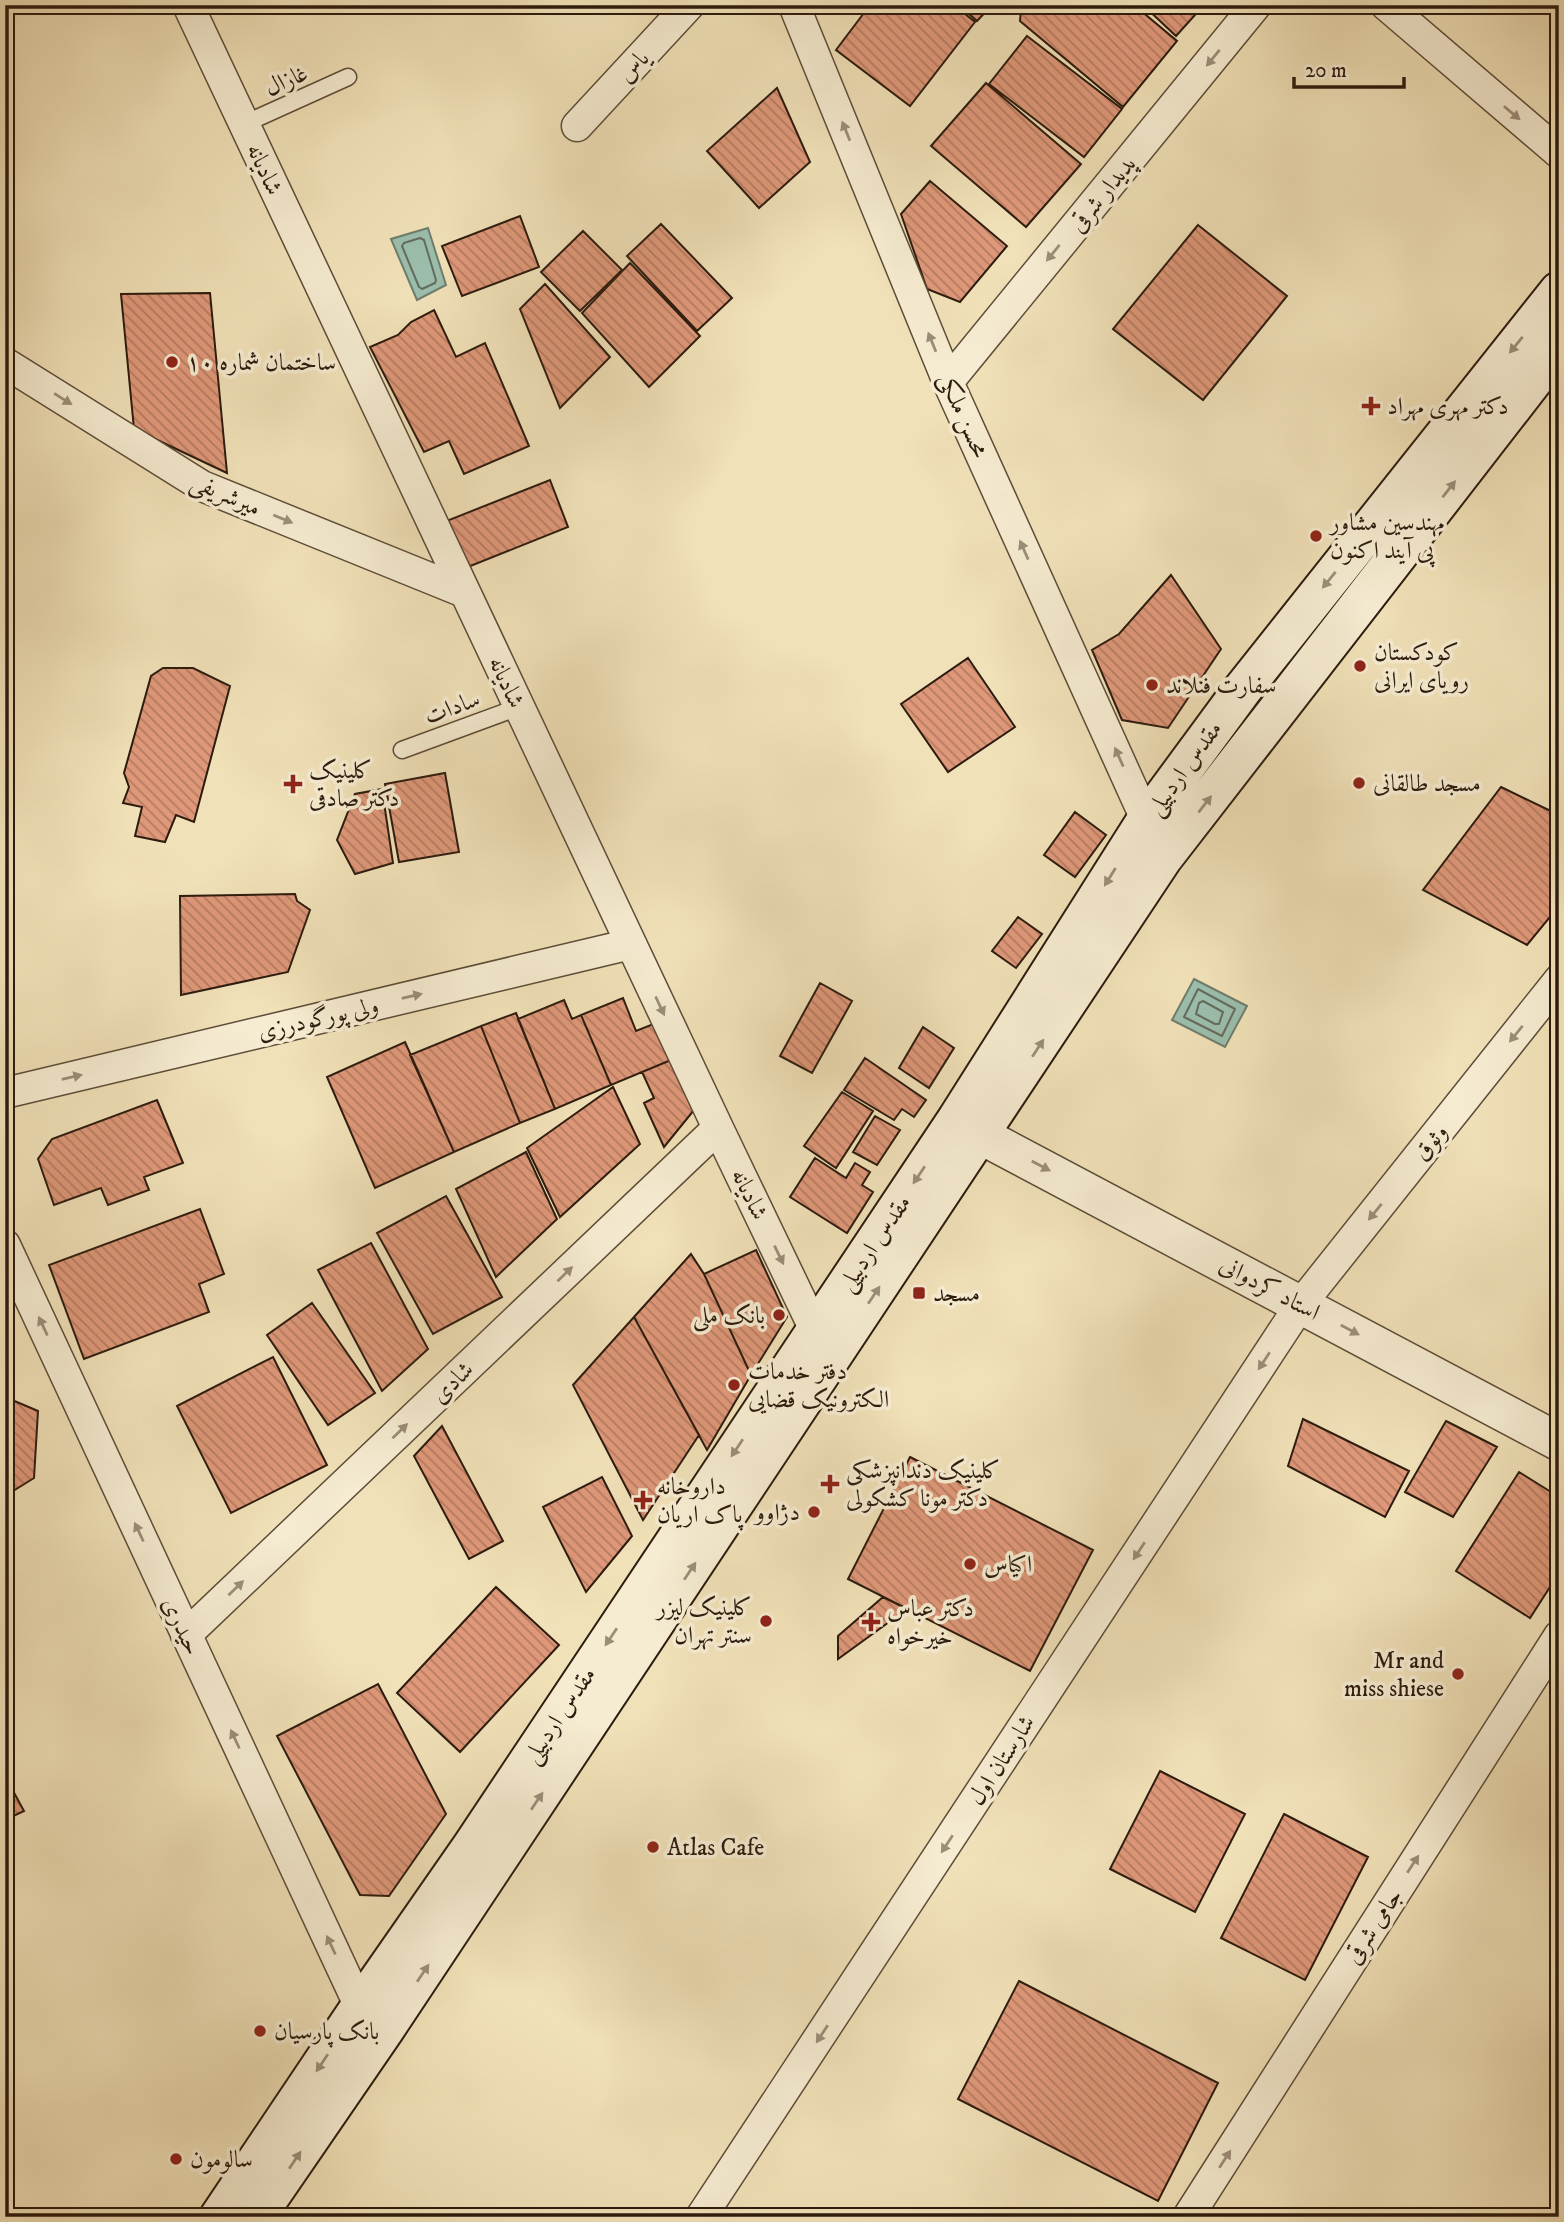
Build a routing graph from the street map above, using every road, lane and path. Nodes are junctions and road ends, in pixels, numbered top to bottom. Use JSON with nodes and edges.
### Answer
{"nodes":[{"id":1,"x":188,"y":5,"type":"edge"},
{"id":2,"x":689,"y":5,"type":"edge"},
{"id":3,"x":794,"y":5,"type":"edge"},
{"id":4,"x":1256,"y":5,"type":"edge"},
{"id":5,"x":1386,"y":5,"type":"edge"},
{"id":6,"x":348,"y":77,"type":"dead end"},
{"id":7,"x":244,"y":124,"type":"junction"},
{"id":8,"x":577,"y":126,"type":"dead end"},
{"id":9,"x":1559,"y":153,"type":"edge"},
{"id":10,"x":1559,"y":291,"type":"edge"},
{"id":11,"x":1559,"y":347,"type":"edge"},
{"id":12,"x":5,"y":363,"type":"edge"},
{"id":13,"x":948,"y":382,"type":"junction"},
{"id":14,"x":464,"y":593,"type":"junction"},
{"id":15,"x":519,"y":707,"type":"junction"},
{"id":16,"x":402,"y":750,"type":"dead end"},
{"id":17,"x":1147,"y":819,"type":"junction"},
{"id":18,"x":1163,"y":858,"type":"junction"},
{"id":19,"x":631,"y":944,"type":"junction"},
{"id":20,"x":1559,"y":980,"type":"edge"},
{"id":21,"x":5,"y":1093,"type":"edge"},
{"id":22,"x":968,"y":1127,"type":"junction"},
{"id":23,"x":718,"y":1128,"type":"junction"},
{"id":24,"x":5,"y":1245,"type":"edge"},
{"id":25,"x":1301,"y":1304,"type":"junction"},
{"id":26,"x":826,"y":1341,"type":"junction"},
{"id":27,"x":1559,"y":1442,"type":"edge"},
{"id":28,"x":186,"y":1635,"type":"junction"},
{"id":29,"x":1559,"y":1636,"type":"edge"},
{"id":30,"x":372,"y":2018,"type":"junction"},
{"id":31,"x":219,"y":2217,"type":"edge"},
{"id":32,"x":256,"y":2217,"type":"edge"},
{"id":33,"x":701,"y":2217,"type":"edge"},
{"id":34,"x":1188,"y":2217,"type":"edge"}],
"edges":[{"from":1,"to":7,"type":"street","name":"شادیانه"},
{"from":2,"to":8,"type":"street","name":"یاس"},
{"from":13,"to":3,"type":"street","name":"محسن ملکی","one_way":true},
{"from":4,"to":13,"type":"street","name":"پدیدار شرقی","one_way":true},
{"from":5,"to":9,"type":"street","one_way":true},
{"from":6,"to":7,"type":"lane","name":"غازال"},
{"from":7,"to":14,"type":"street","name":"شادیانه"},
{"from":10,"to":17,"type":"main road","name":"مقدس اردبیلی","one_way":true},
{"from":18,"to":11,"type":"main road","name":"مقدس اردبیلی","one_way":true},
{"from":12,"to":14,"type":"street","name":"میرشریفی","one_way":true},
{"from":17,"to":13,"type":"street","name":"محسن ملکی","one_way":true},
{"from":14,"to":15,"type":"street","name":"شادیانه"},
{"from":15,"to":16,"type":"lane","name":"سادات"},
{"from":15,"to":19,"type":"street","name":"شادیانه"},
{"from":17,"to":18,"type":"street","name":"محسن ملکی"},
{"from":17,"to":22,"type":"main road","name":"مقدس اردبیلی","one_way":true},
{"from":22,"to":18,"type":"main road","name":"مقدس اردبیلی","one_way":true},
{"from":21,"to":19,"type":"street","name":"ولی پورگودرزی","one_way":true},
{"from":19,"to":23,"type":"street","name":"شادیانه","one_way":true},
{"from":20,"to":25,"type":"street","name":"وثوق","one_way":true},
{"from":22,"to":25,"type":"street","name":"استاد کردوانی","one_way":true},
{"from":22,"to":26,"type":"main road","name":"مقدس اردبیلی"},
{"from":23,"to":26,"type":"street","name":"شادیانه","one_way":true},
{"from":28,"to":23,"type":"street","name":"شادی","one_way":true},
{"from":28,"to":24,"type":"street","name":"حیدری","one_way":true},
{"from":25,"to":27,"type":"street","name":"استاد کردوانی","one_way":true},
{"from":25,"to":33,"type":"street","name":"شارستان اول","one_way":true},
{"from":26,"to":30,"type":"main road","name":"مقدس اردبیلی"},
{"from":30,"to":28,"type":"street","name":"حیدری","one_way":true},
{"from":34,"to":29,"type":"street","name":"جامی شرقی","one_way":true},
{"from":30,"to":31,"type":"main road","name":"مقدس اردبیلی","one_way":true},
{"from":32,"to":30,"type":"main road","name":"مقدس اردبیلی","one_way":true}]}
